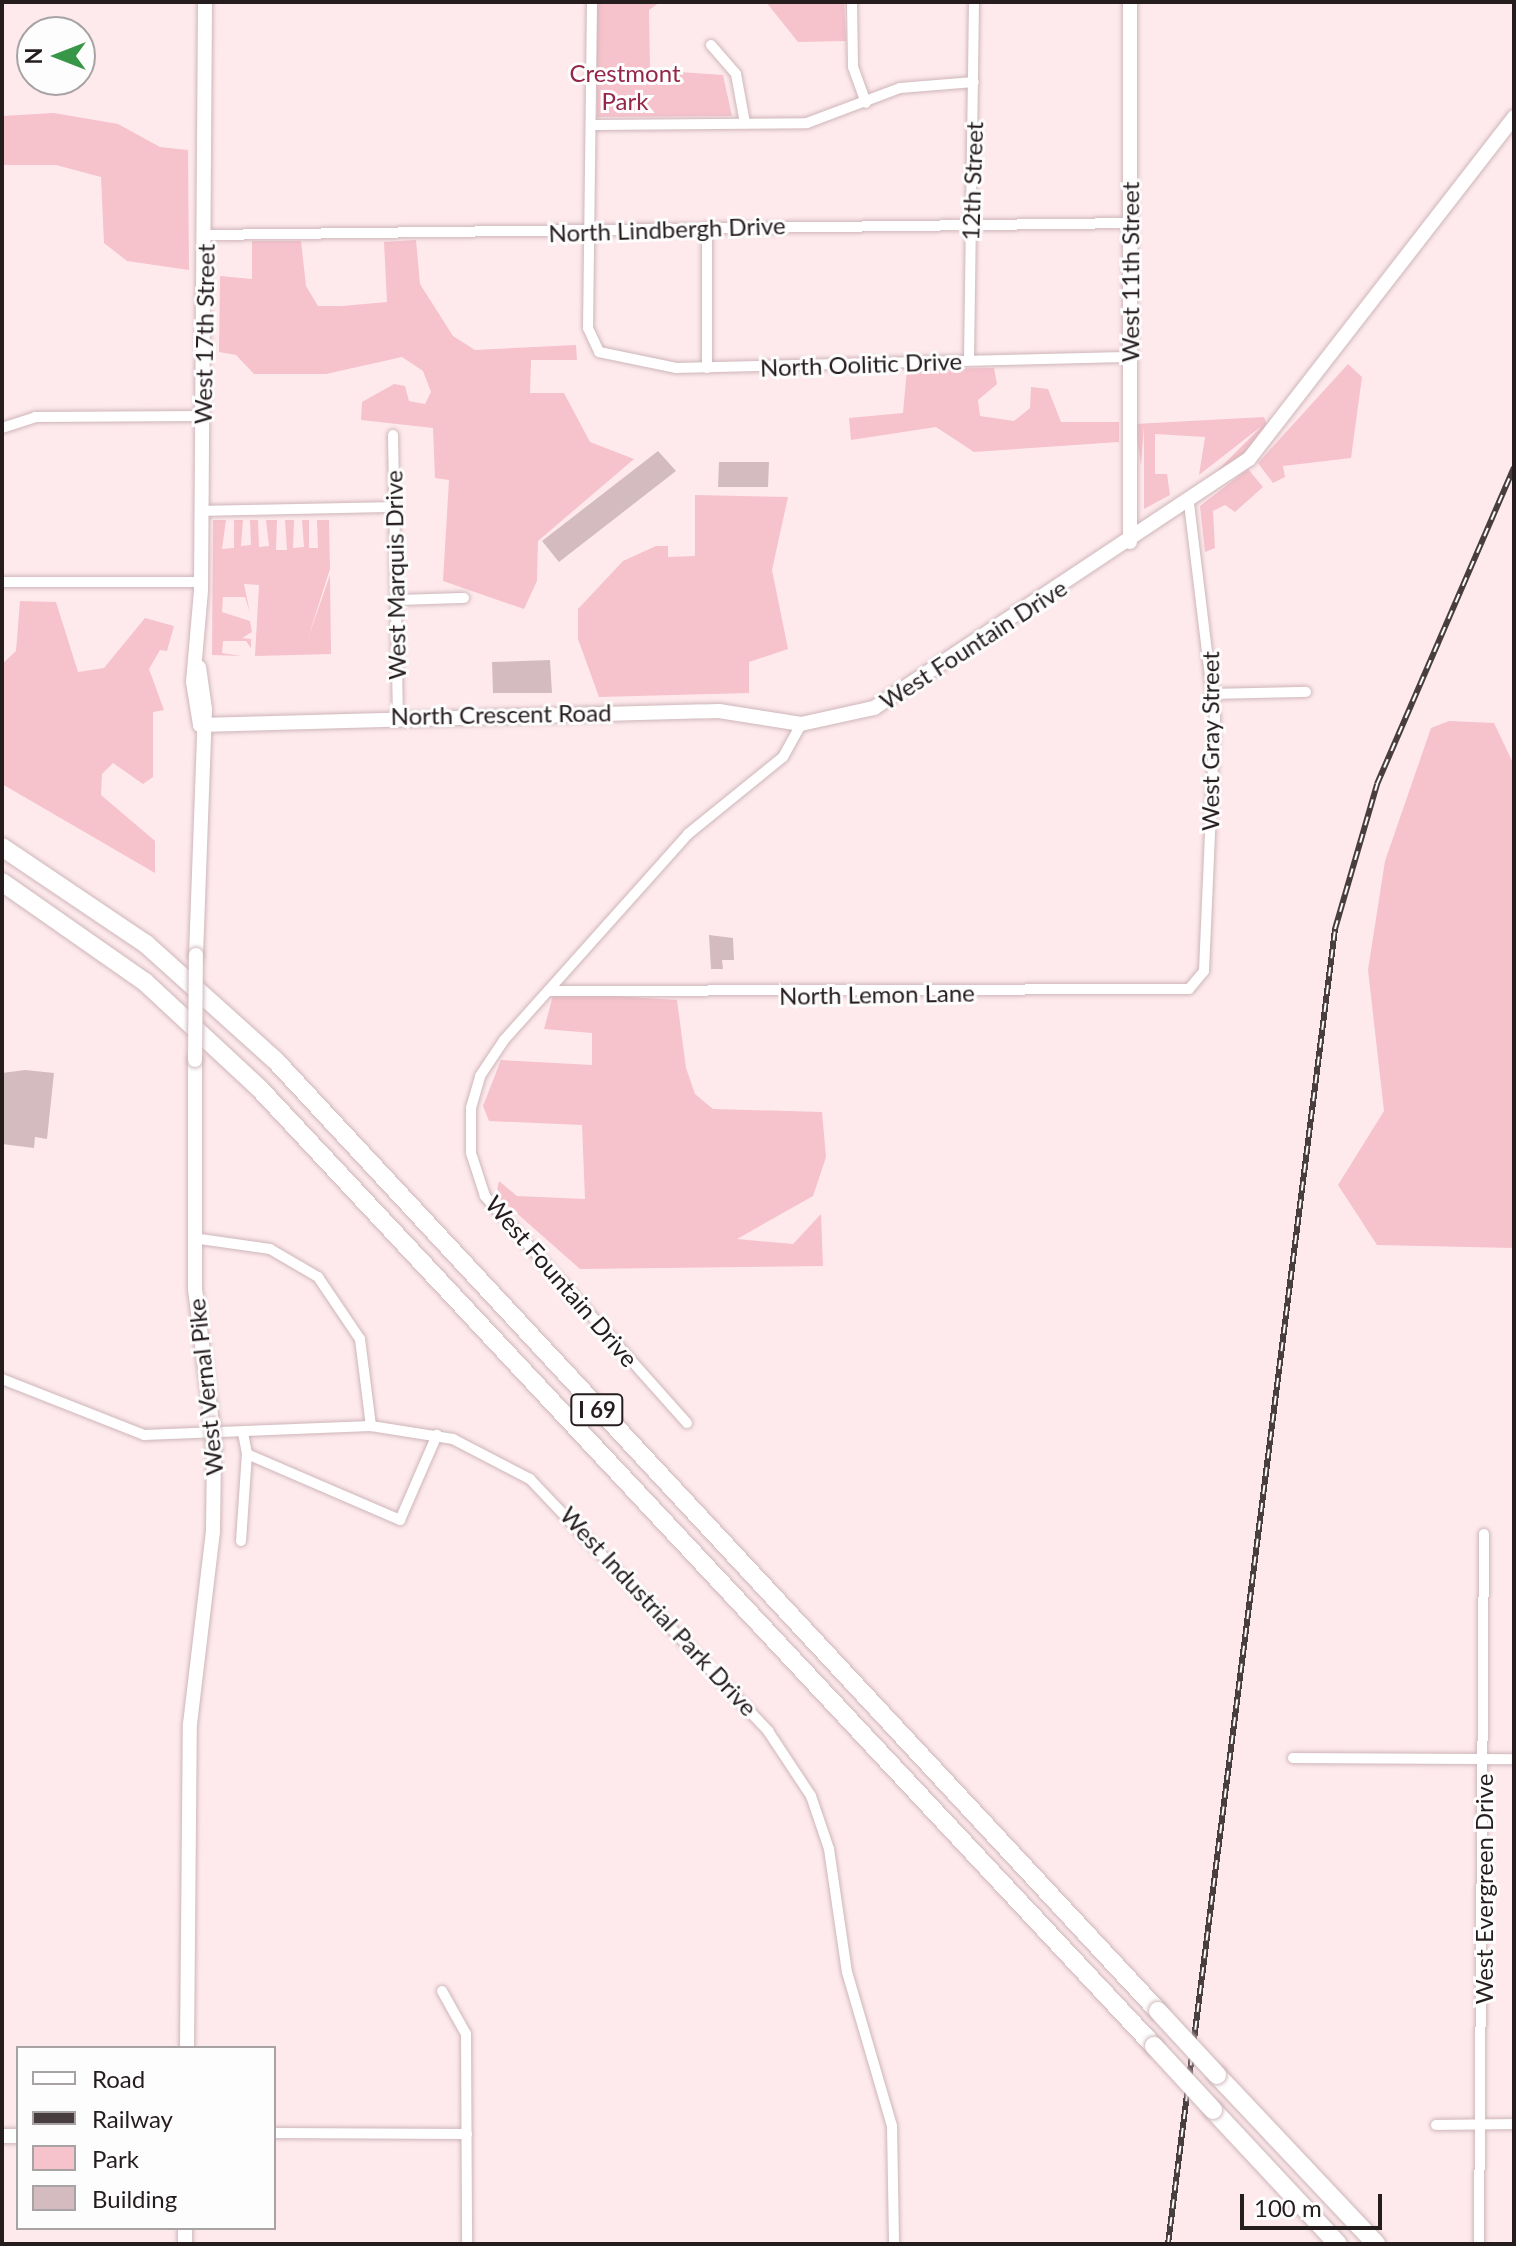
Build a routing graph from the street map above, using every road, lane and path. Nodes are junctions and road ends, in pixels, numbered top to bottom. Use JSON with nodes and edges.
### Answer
{"nodes":[{"id":1,"x":205,"y":2,"type":"edge"},
{"id":2,"x":592,"y":2,"type":"edge"},
{"id":3,"x":852,"y":2,"type":"edge"},
{"id":4,"x":974,"y":2,"type":"edge"},
{"id":5,"x":1130,"y":2,"type":"edge"},
{"id":6,"x":711,"y":45,"type":"dead end"},
{"id":7,"x":974,"y":82,"type":"junction"},
{"id":8,"x":866,"y":103,"type":"junction"},
{"id":9,"x":1514,"y":117,"type":"edge"},
{"id":10,"x":745,"y":123,"type":"junction"},
{"id":11,"x":594,"y":125,"type":"junction"},
{"id":12,"x":972,"y":223,"type":"junction"},
{"id":13,"x":1130,"y":223,"type":"junction"},
{"id":14,"x":707,"y":227,"type":"junction"},
{"id":15,"x":591,"y":229,"type":"junction"},
{"id":16,"x":205,"y":235,"type":"junction"},
{"id":17,"x":1130,"y":357,"type":"junction"},
{"id":18,"x":969,"y":360,"type":"junction"},
{"id":19,"x":707,"y":368,"type":"junction"},
{"id":20,"x":203,"y":416,"type":"junction"},
{"id":21,"x":2,"y":427,"type":"edge"},
{"id":22,"x":393,"y":435,"type":"dead end"},
{"id":23,"x":1189,"y":504,"type":"junction"},
{"id":24,"x":394,"y":507,"type":"junction"},
{"id":25,"x":202,"y":511,"type":"junction"},
{"id":26,"x":1130,"y":542,"type":"junction"},
{"id":27,"x":2,"y":582,"type":"edge"},
{"id":28,"x":201,"y":582,"type":"junction"},
{"id":29,"x":464,"y":598,"type":"dead end"},
{"id":30,"x":396,"y":600,"type":"junction"},
{"id":31,"x":1306,"y":692,"type":"dead end"},
{"id":32,"x":1215,"y":694,"type":"junction"},
{"id":33,"x":398,"y":715,"type":"junction"},
{"id":34,"x":801,"y":724,"type":"junction"},
{"id":35,"x":200,"y":725,"type":"junction"},
{"id":36,"x":2,"y":847,"type":"edge"},
{"id":37,"x":2,"y":882,"type":"edge"},
{"id":38,"x":1202,"y":979,"type":"joint"},
{"id":39,"x":549,"y":991,"type":"junction"},
{"id":40,"x":193,"y":1238,"type":"junction"},
{"id":41,"x":2,"y":1379,"type":"edge"},
{"id":42,"x":687,"y":1423,"type":"dead end"},
{"id":43,"x":371,"y":1426,"type":"junction"},
{"id":44,"x":243,"y":1433,"type":"junction"},
{"id":45,"x":437,"y":1435,"type":"junction"},
{"id":46,"x":247,"y":1454,"type":"junction"},
{"id":47,"x":1484,"y":1534,"type":"dead end"},
{"id":48,"x":241,"y":1541,"type":"dead end"},
{"id":49,"x":1293,"y":1758,"type":"dead end"},
{"id":50,"x":1484,"y":1758,"type":"junction"},
{"id":51,"x":1514,"y":1759,"type":"edge"},
{"id":52,"x":442,"y":1991,"type":"dead end"},
{"id":53,"x":187,"y":2046,"type":"edge"},
{"id":54,"x":1484,"y":2124,"type":"junction"},
{"id":55,"x":1514,"y":2124,"type":"edge"},
{"id":56,"x":1436,"y":2125,"type":"dead end"},
{"id":57,"x":276,"y":2133,"type":"edge"},
{"id":58,"x":467,"y":2134,"type":"junction"},
{"id":59,"x":467,"y":2244,"type":"edge"},
{"id":60,"x":894,"y":2244,"type":"edge"},
{"id":61,"x":1338,"y":2244,"type":"edge"},
{"id":62,"x":1376,"y":2244,"type":"edge"},
{"id":63,"x":1479,"y":2244,"type":"edge"}],
"edges":[{"from":1,"to":16,"type":"street","name":"West 17th Street"},
{"from":2,"to":11,"type":"street"},
{"from":3,"to":8,"type":"street"},
{"from":4,"to":7,"type":"street","name":"12th Street"},
{"from":5,"to":13,"type":"street","name":"West 11th Street"},
{"from":6,"to":10,"type":"street"},
{"from":7,"to":8,"type":"street"},
{"from":7,"to":12,"type":"street","name":"12th Street"},
{"from":8,"to":10,"type":"street"},
{"from":9,"to":23,"type":"street","name":"West Fountain Drive"},
{"from":10,"to":11,"type":"street"},
{"from":11,"to":15,"type":"street"},
{"from":12,"to":13,"type":"street","name":"North Lindbergh Drive"},
{"from":12,"to":14,"type":"street","name":"North Lindbergh Drive"},
{"from":12,"to":18,"type":"street","name":"12th Street"},
{"from":13,"to":17,"type":"street","name":"West 11th Street"},
{"from":14,"to":15,"type":"street","name":"North Lindbergh Drive"},
{"from":14,"to":19,"type":"street"},
{"from":15,"to":16,"type":"street","name":"North Lindbergh Drive"},
{"from":15,"to":19,"type":"street","name":"North Oolitic Drive"},
{"from":16,"to":20,"type":"street","name":"West 17th Street"},
{"from":17,"to":18,"type":"street","name":"North Oolitic Drive"},
{"from":17,"to":26,"type":"street","name":"West 11th Street"},
{"from":18,"to":19,"type":"street","name":"North Oolitic Drive"},
{"from":20,"to":21,"type":"street"},
{"from":20,"to":25,"type":"street","name":"West 17th Street"},
{"from":22,"to":24,"type":"street","name":"West Marquis Drive"},
{"from":23,"to":26,"type":"street","name":"West Fountain Drive"},
{"from":23,"to":32,"type":"street","name":"West Gray Street"},
{"from":24,"to":25,"type":"street"},
{"from":24,"to":30,"type":"street","name":"West Marquis Drive"},
{"from":25,"to":28,"type":"street","name":"West 17th Street"},
{"from":26,"to":34,"type":"street","name":"West Fountain Drive"},
{"from":27,"to":28,"type":"street"},
{"from":28,"to":35,"type":"street","name":"West 17th Street"},
{"from":29,"to":30,"type":"street"},
{"from":30,"to":33,"type":"street","name":"West Marquis Drive"},
{"from":31,"to":32,"type":"street"},
{"from":32,"to":38,"type":"street","name":"West Gray Street"},
{"from":33,"to":34,"type":"street","name":"North Crescent Road"},
{"from":33,"to":35,"type":"street","name":"North Crescent Road"},
{"from":34,"to":39,"type":"street","name":"West Fountain Drive"},
{"from":35,"to":40,"type":"street","name":"West Vernal Pike","bridge":true},
{"from":36,"to":62,"type":"highway","number":"I 69","bridge":true},
{"from":37,"to":61,"type":"highway","number":"I 69","bridge":true},
{"from":38,"to":39,"type":"street","name":"North Lemon Lane"},
{"from":39,"to":42,"type":"street","name":"West Fountain Drive"},
{"from":40,"to":43,"type":"street"},
{"from":40,"to":53,"type":"street","name":"West Vernal Pike","bridge":true},
{"from":41,"to":44,"type":"street","name":"West Industrial Park Drive"},
{"from":43,"to":44,"type":"street","name":"West Industrial Park Drive"},
{"from":43,"to":45,"type":"street","name":"West Industrial Park Drive"},
{"from":44,"to":46,"type":"street"},
{"from":45,"to":46,"type":"street"},
{"from":45,"to":60,"type":"street","name":"West Industrial Park Drive"},
{"from":46,"to":48,"type":"street"},
{"from":47,"to":50,"type":"street","name":"West Evergreen Drive"},
{"from":49,"to":50,"type":"street"},
{"from":50,"to":51,"type":"street"},
{"from":50,"to":54,"type":"street","name":"West Evergreen Drive"},
{"from":52,"to":58,"type":"street"},
{"from":54,"to":55,"type":"street"},
{"from":54,"to":56,"type":"street"},
{"from":54,"to":63,"type":"street","name":"West Evergreen Drive"},
{"from":57,"to":58,"type":"street"},
{"from":58,"to":59,"type":"street"}]}
